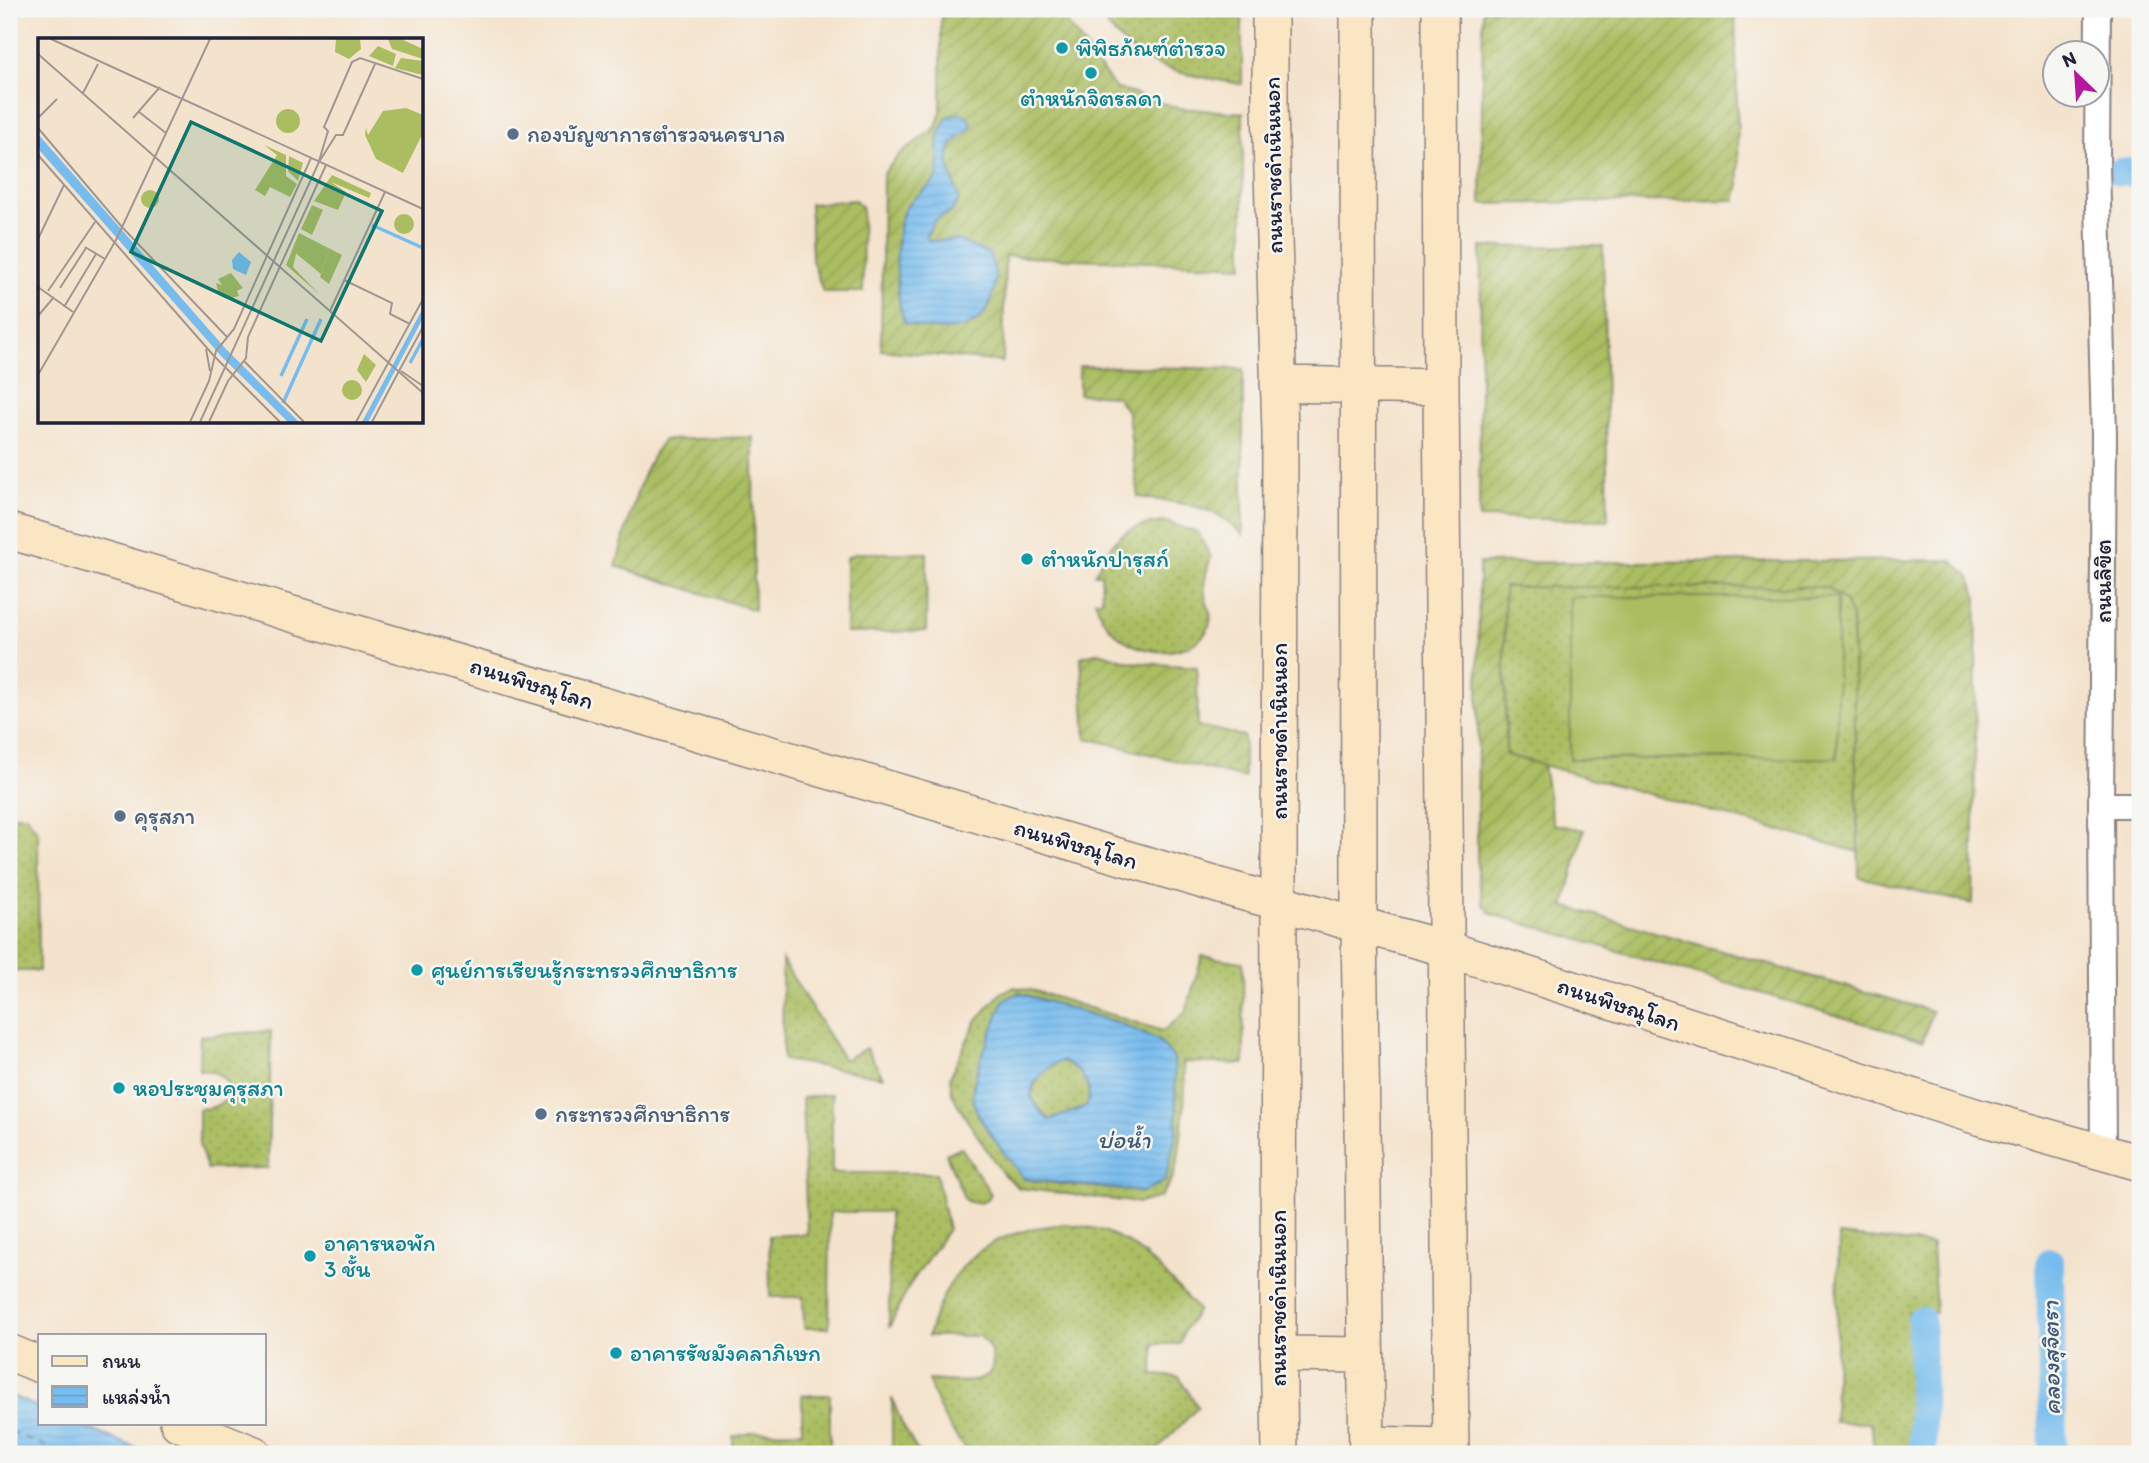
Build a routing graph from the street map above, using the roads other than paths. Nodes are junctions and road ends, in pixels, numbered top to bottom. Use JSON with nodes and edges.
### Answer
{"nodes":[{"id":1,"x":1270,"y":9,"type":"edge"},
{"id":2,"x":1358,"y":9,"type":"edge"},
{"id":3,"x":1440,"y":9,"type":"edge"},
{"id":4,"x":2098,"y":9,"type":"edge"},
{"id":5,"x":1278,"y":384,"type":"junction"},
{"id":6,"x":1360,"y":386,"type":"junction"},
{"id":7,"x":1441,"y":387,"type":"junction"},
{"id":8,"x":9,"y":531,"type":"edge"},
{"id":9,"x":2101,"y":805,"type":"junction"},
{"id":10,"x":2140,"y":805,"type":"edge"},
{"id":11,"x":1278,"y":903,"type":"junction"},
{"id":12,"x":1359,"y":925,"type":"junction"},
{"id":13,"x":1447,"y":949,"type":"junction"},
{"id":14,"x":2103,"y":1153,"type":"junction"},
{"id":15,"x":2140,"y":1163,"type":"edge"},
{"id":16,"x":9,"y":1352,"type":"edge"},
{"id":17,"x":1278,"y":1354,"type":"junction"},
{"id":18,"x":1364,"y":1355,"type":"junction"},
{"id":19,"x":38,"y":1364,"type":"edge"},
{"id":20,"x":180,"y":1424,"type":"edge"},
{"id":21,"x":1367,"y":1449,"type":"edge"},
{"id":22,"x":1451,"y":1450,"type":"edge"},
{"id":23,"x":254,"y":1454,"type":"edge"},
{"id":24,"x":1280,"y":1454,"type":"edge"}],
"edges":[{"from":1,"to":5,"type":"main road","name":"ถนนราชดำเนินนอก"},
{"from":2,"to":6,"type":"main road"},
{"from":3,"to":7,"type":"main road"},
{"from":4,"to":9,"type":"street","name":"ถนนลิขิต"},
{"from":5,"to":6,"type":"main road"},
{"from":5,"to":11,"type":"main road","name":"ถนนราชดำเนินนอก"},
{"from":6,"to":7,"type":"main road"},
{"from":6,"to":12,"type":"main road"},
{"from":7,"to":13,"type":"main road"},
{"from":8,"to":11,"type":"main road","name":"ถนนพิษณุโลก"},
{"from":9,"to":10,"type":"street"},
{"from":9,"to":14,"type":"street","name":"ถนนลิขิต"},
{"from":11,"to":12,"type":"main road","name":"ถนนพิษณุโลก"},
{"from":11,"to":17,"type":"main road","name":"ถนนราชดำเนินนอก"},
{"from":12,"to":13,"type":"main road","name":"ถนนพิษณุโลก"},
{"from":12,"to":18,"type":"main road"},
{"from":13,"to":14,"type":"main road","name":"ถนนพิษณุโลก"},
{"from":13,"to":22,"type":"main road"},
{"from":14,"to":15,"type":"main road","name":"ถนนพิษณุโลก"},
{"from":16,"to":19,"type":"main road"},
{"from":17,"to":18,"type":"main road"},
{"from":17,"to":24,"type":"main road","name":"ถนนราชดำเนินนอก"},
{"from":18,"to":21,"type":"main road"},
{"from":20,"to":23,"type":"main road"},
{"from":21,"to":22,"type":"main road"}]}
